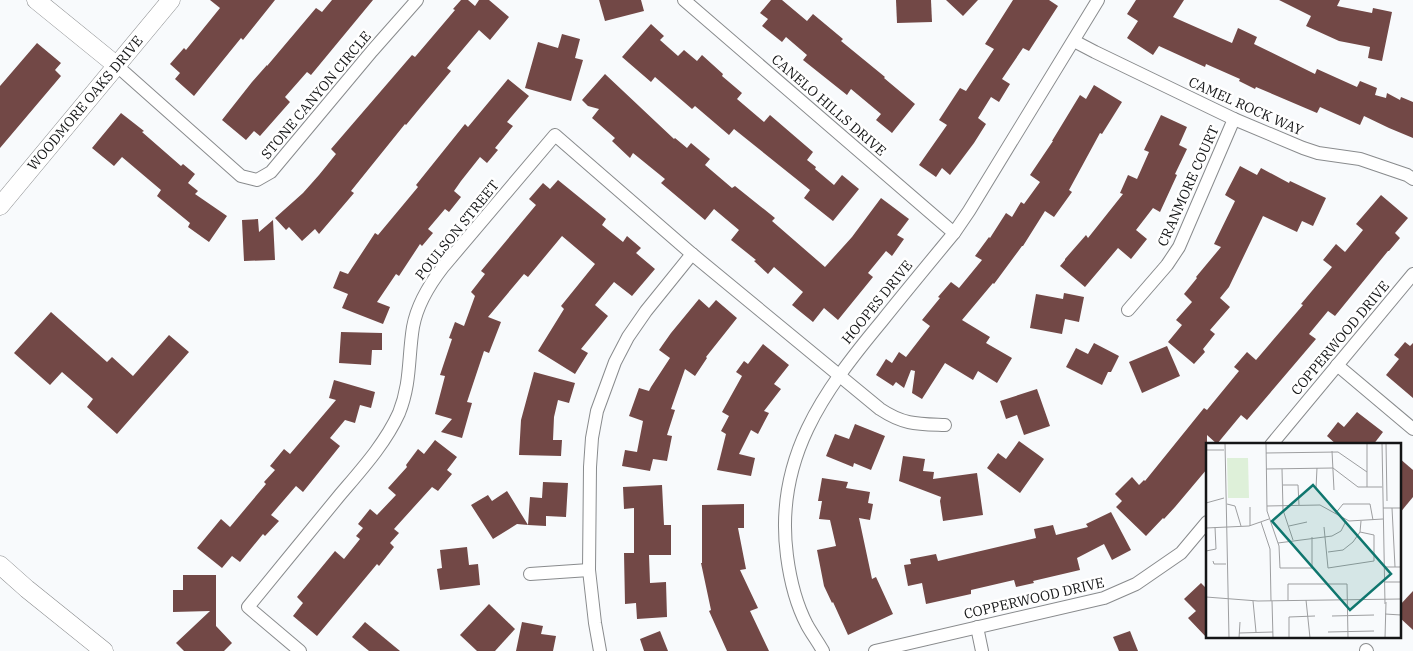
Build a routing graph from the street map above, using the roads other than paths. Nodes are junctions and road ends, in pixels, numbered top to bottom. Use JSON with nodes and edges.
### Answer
{"nodes":[{"id":1,"x":36,"y":0,"type":"edge"},
{"id":2,"x":172,"y":0,"type":"edge"},
{"id":3,"x":417,"y":0,"type":"edge"},
{"id":4,"x":684,"y":0,"type":"edge"},
{"id":5,"x":1098,"y":0,"type":"edge"},
{"id":6,"x":1074,"y":40,"type":"junction"},
{"id":7,"x":116,"y":65,"type":"junction"},
{"id":8,"x":1234,"y":119,"type":"junction"},
{"id":9,"x":1413,"y":179,"type":"edge"},
{"id":10,"x":0,"y":206,"type":"edge"},
{"id":11,"x":954,"y":233,"type":"junction"},
{"id":12,"x":692,"y":254,"type":"junction"},
{"id":13,"x":1413,"y":274,"type":"edge"},
{"id":14,"x":1128,"y":310,"type":"dead end"},
{"id":15,"x":1337,"y":365,"type":"junction"},
{"id":16,"x":838,"y":375,"type":"junction"},
{"id":17,"x":945,"y":425,"type":"dead end"},
{"id":18,"x":1413,"y":429,"type":"edge"},
{"id":19,"x":1273,"y":443,"type":"edge"},
{"id":20,"x":1206,"y":523,"type":"edge"},
{"id":21,"x":0,"y":566,"type":"edge"},
{"id":22,"x":589,"y":570,"type":"junction"},
{"id":23,"x":530,"y":574,"type":"dead end"},
{"id":24,"x":977,"y":627,"type":"junction"},
{"id":25,"x":104,"y":651,"type":"edge"},
{"id":26,"x":300,"y":651,"type":"edge"},
{"id":27,"x":600,"y":651,"type":"edge"},
{"id":28,"x":823,"y":651,"type":"edge"},
{"id":29,"x":875,"y":651,"type":"edge"},
{"id":30,"x":982,"y":651,"type":"edge"}],
"edges":[{"from":1,"to":7,"type":"street"},
{"from":2,"to":7,"type":"street","name":"WOODMORE OAKS DRIVE"},
{"from":3,"to":7,"type":"street","name":"STONE CANYON CIRCLE"},
{"from":4,"to":11,"type":"street","name":"CANELO HILLS DRIVE"},
{"from":5,"to":6,"type":"street","name":"HOOPES DRIVE"},
{"from":6,"to":8,"type":"street","name":"CAMEL ROCK WAY"},
{"from":6,"to":11,"type":"street","name":"HOOPES DRIVE"},
{"from":7,"to":10,"type":"street","name":"WOODMORE OAKS DRIVE"},
{"from":8,"to":9,"type":"street","name":"CAMEL ROCK WAY"},
{"from":8,"to":14,"type":"street","name":"CRANMORE COURT"},
{"from":11,"to":16,"type":"street","name":"HOOPES DRIVE"},
{"from":12,"to":16,"type":"street","name":"POULSON STREET"},
{"from":12,"to":22,"type":"street"},
{"from":12,"to":26,"type":"street","name":"POULSON STREET"},
{"from":13,"to":15,"type":"street","name":"COPPERWOOD DRIVE"},
{"from":15,"to":18,"type":"street"},
{"from":15,"to":19,"type":"street","name":"COPPERWOOD DRIVE"},
{"from":16,"to":17,"type":"street","name":"POULSON STREET"},
{"from":16,"to":28,"type":"street","name":"HOOPES DRIVE"},
{"from":20,"to":24,"type":"street","name":"COPPERWOOD DRIVE"},
{"from":21,"to":25,"type":"street"},
{"from":22,"to":23,"type":"street"},
{"from":22,"to":27,"type":"street"},
{"from":24,"to":29,"type":"street","name":"COPPERWOOD DRIVE"},
{"from":24,"to":30,"type":"street"}]}
